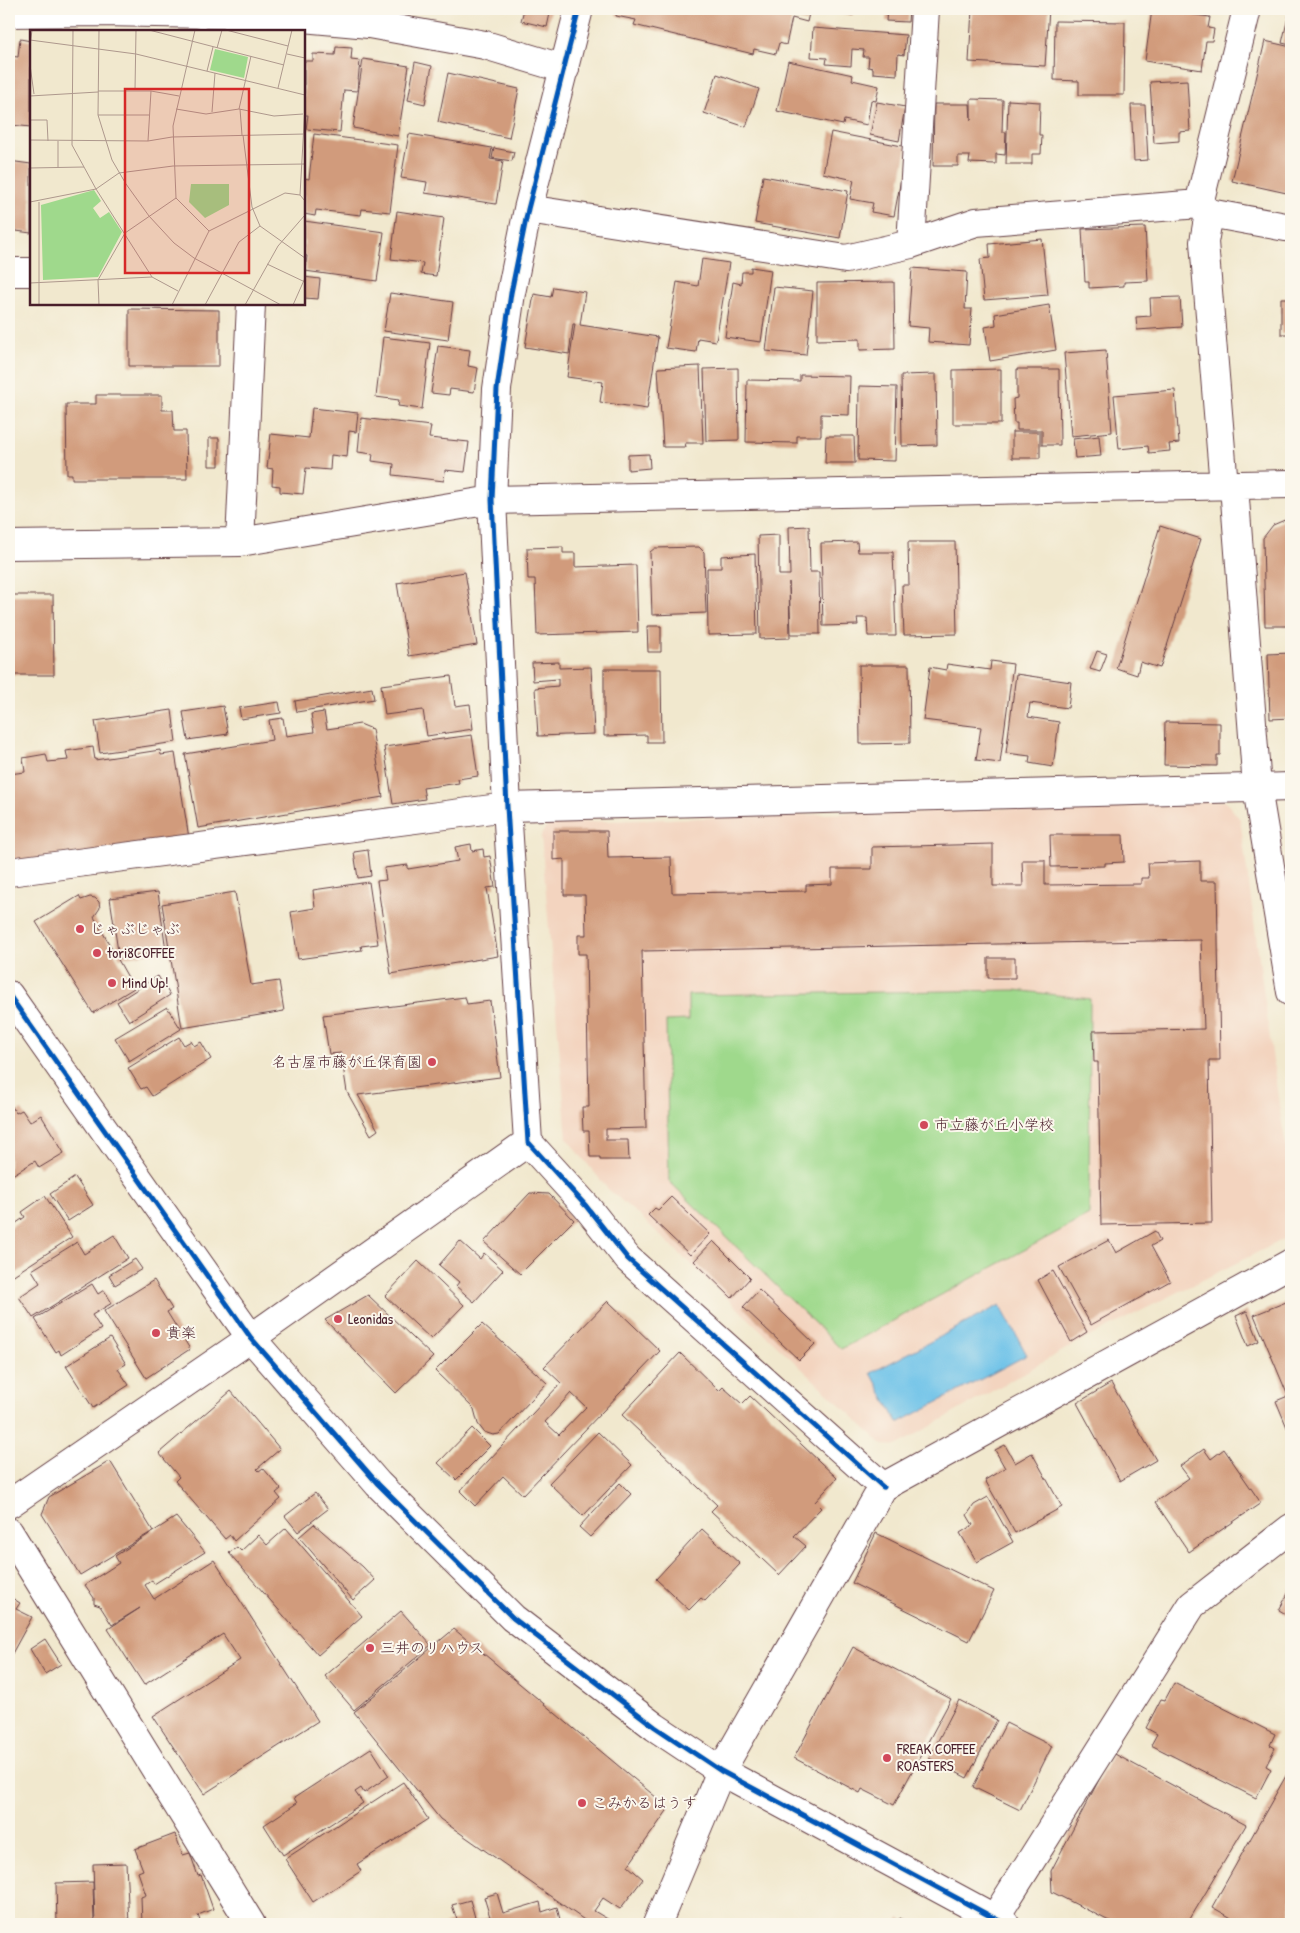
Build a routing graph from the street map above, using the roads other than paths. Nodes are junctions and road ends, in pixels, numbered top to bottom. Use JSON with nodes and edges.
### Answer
{"nodes":[{"id":1,"x":579,"y":9,"type":"edge"},
{"id":2,"x":925,"y":9,"type":"edge"},
{"id":3,"x":1248,"y":9,"type":"edge"},
{"id":4,"x":103,"y":10,"type":"edge"},
{"id":5,"x":9,"y":13,"type":"edge"},
{"id":6,"x":269,"y":23,"type":"edge"},
{"id":7,"x":565,"y":69,"type":"junction"},
{"id":8,"x":1204,"y":208,"type":"junction"},
{"id":9,"x":528,"y":209,"type":"junction"},
{"id":10,"x":1291,"y":228,"type":"edge"},
{"id":11,"x":911,"y":244,"type":"junction"},
{"id":12,"x":9,"y":272,"type":"edge"},
{"id":13,"x":30,"y":272,"type":"edge"},
{"id":14,"x":251,"y":305,"type":"edge"},
{"id":15,"x":1291,"y":484,"type":"edge"},
{"id":16,"x":1228,"y":486,"type":"junction"},
{"id":17,"x":492,"y":500,"type":"junction"},
{"id":18,"x":240,"y":542,"type":"junction"},
{"id":19,"x":9,"y":545,"type":"edge"},
{"id":20,"x":1291,"y":787,"type":"edge"},
{"id":21,"x":1257,"y":788,"type":"junction"},
{"id":22,"x":506,"y":807,"type":"junction"},
{"id":23,"x":9,"y":872,"type":"edge"},
{"id":24,"x":1291,"y":992,"type":"edge"},
{"id":25,"x":9,"y":995,"type":"edge"},
{"id":26,"x":528,"y":1142,"type":"junction"},
{"id":27,"x":1291,"y":1263,"type":"edge"},
{"id":28,"x":251,"y":1338,"type":"junction"},
{"id":29,"x":883,"y":1487,"type":"junction"},
{"id":30,"x":9,"y":1504,"type":"edge"},
{"id":31,"x":1291,"y":1528,"type":"edge"},
{"id":32,"x":9,"y":1532,"type":"edge"},
{"id":33,"x":721,"y":1771,"type":"junction"},
{"id":34,"x":996,"y":1922,"type":"edge"},
{"id":35,"x":251,"y":1924,"type":"edge"},
{"id":36,"x":657,"y":1924,"type":"edge"}],
"edges":[{"from":1,"to":7,"type":"street"},
{"from":2,"to":11,"type":"street"},
{"from":3,"to":8,"type":"street"},
{"from":4,"to":5,"type":"street"},
{"from":4,"to":6,"type":"street"},
{"from":6,"to":7,"type":"street"},
{"from":7,"to":9,"type":"street"},
{"from":8,"to":10,"type":"street"},
{"from":8,"to":11,"type":"street"},
{"from":8,"to":16,"type":"street"},
{"from":9,"to":11,"type":"street"},
{"from":9,"to":17,"type":"street"},
{"from":12,"to":13,"type":"street"},
{"from":14,"to":18,"type":"street"},
{"from":15,"to":16,"type":"street"},
{"from":16,"to":17,"type":"street"},
{"from":16,"to":21,"type":"street"},
{"from":17,"to":18,"type":"street"},
{"from":17,"to":22,"type":"street"},
{"from":18,"to":19,"type":"street"},
{"from":20,"to":21,"type":"street"},
{"from":21,"to":22,"type":"street"},
{"from":21,"to":24,"type":"street"},
{"from":22,"to":23,"type":"street"},
{"from":22,"to":26,"type":"street"},
{"from":25,"to":28,"type":"street"},
{"from":26,"to":28,"type":"street"},
{"from":26,"to":29,"type":"street"},
{"from":27,"to":29,"type":"street"},
{"from":28,"to":30,"type":"street"},
{"from":28,"to":33,"type":"street"},
{"from":29,"to":33,"type":"street"},
{"from":31,"to":34,"type":"street"},
{"from":32,"to":35,"type":"street"},
{"from":33,"to":34,"type":"street"},
{"from":33,"to":36,"type":"street"}]}
